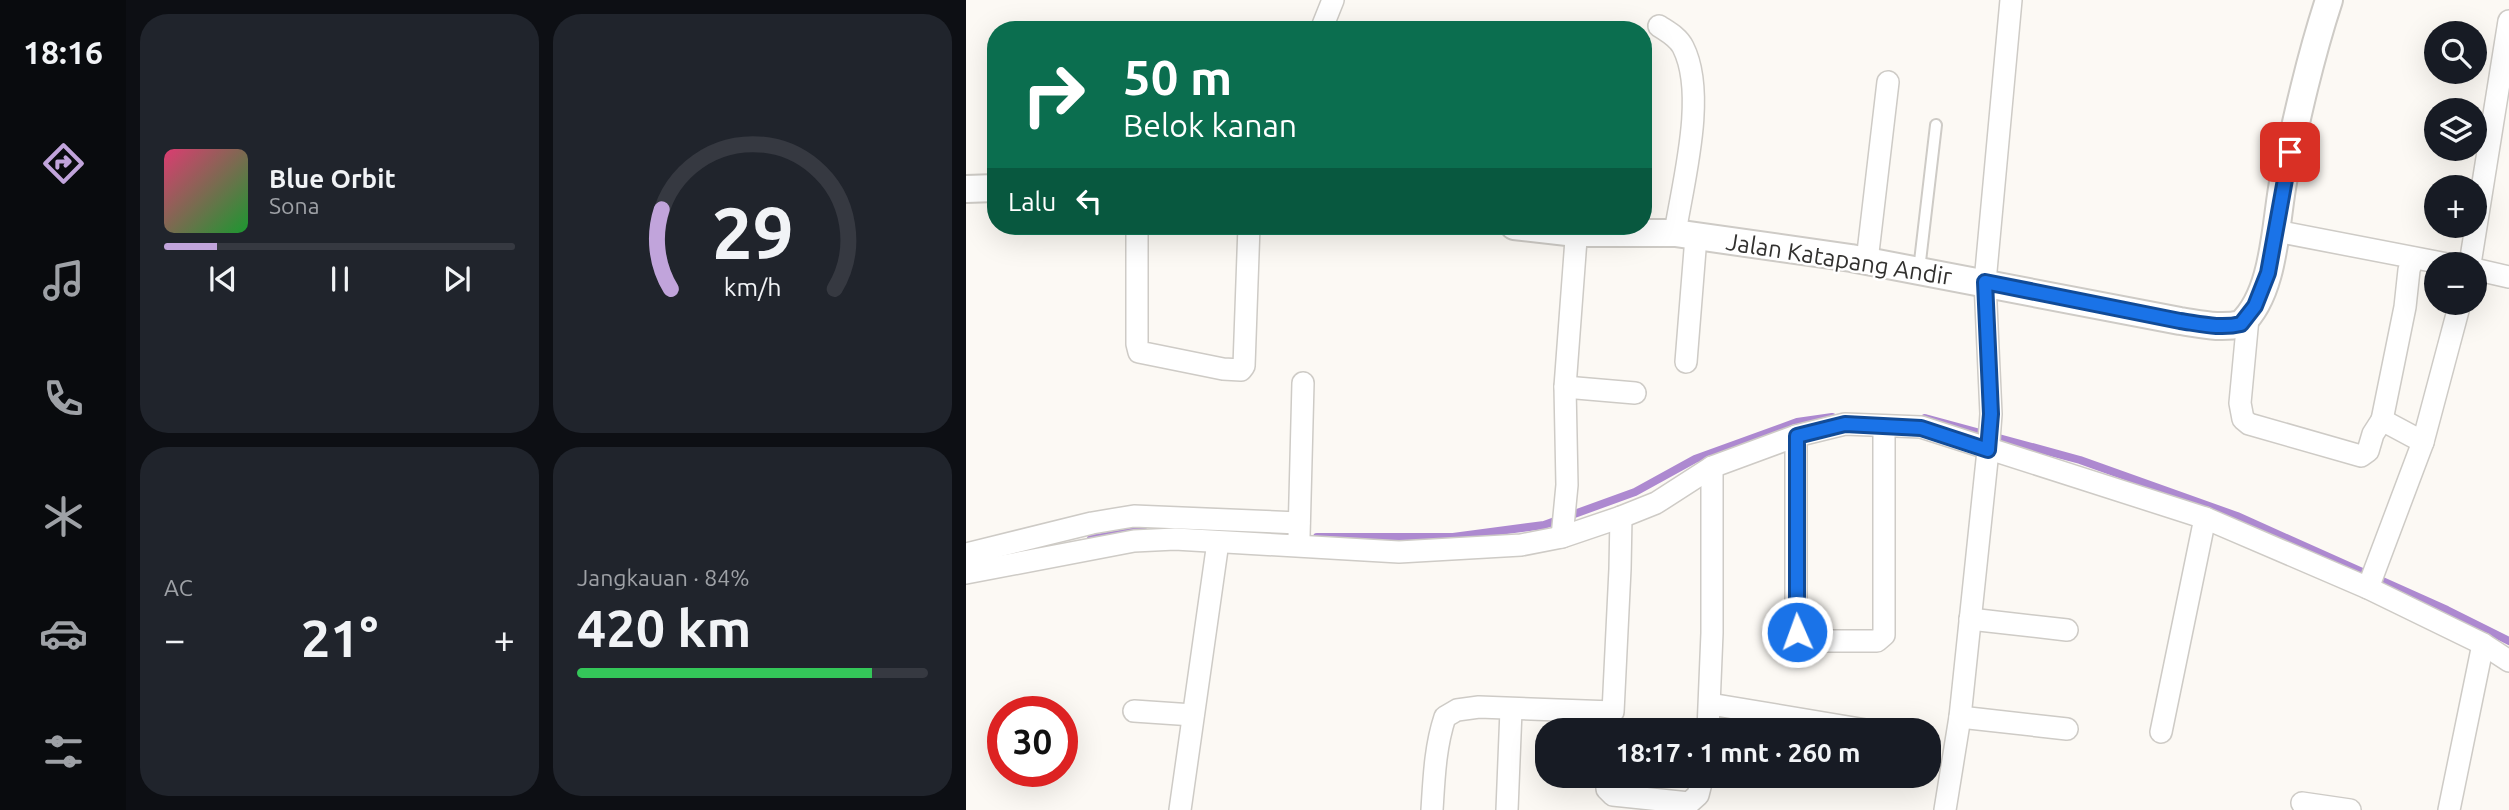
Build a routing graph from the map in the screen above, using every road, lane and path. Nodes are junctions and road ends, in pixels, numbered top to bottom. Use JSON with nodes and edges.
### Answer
{"nodes":[{"id":1,"x":1333,"y":0,"type":"edge"},
{"id":2,"x":2011,"y":0,"type":"edge"},
{"id":3,"x":2329,"y":0,"type":"edge"},
{"id":4,"x":1325,"y":21,"type":"edge"},
{"id":5,"x":2509,"y":21,"type":"edge"},
{"id":6,"x":1659,"y":26,"type":"dead end"},
{"id":7,"x":1888,"y":82,"type":"dead end"},
{"id":8,"x":1936,"y":125,"type":"dead end"},
{"id":9,"x":987,"y":188,"type":"edge"},
{"id":10,"x":966,"y":189,"type":"edge"},
{"id":11,"x":2276,"y":231,"type":"junction"},
{"id":12,"x":1652,"y":233,"type":"edge"},
{"id":13,"x":1137,"y":235,"type":"edge"},
{"id":14,"x":1249,"y":235,"type":"edge"},
{"id":15,"x":1577,"y":235,"type":"edge"},
{"id":16,"x":1685,"y":235,"type":"junction"},
{"id":17,"x":2472,"y":252,"type":"edge"},
{"id":18,"x":2413,"y":258,"type":"junction"},
{"id":19,"x":2424,"y":260,"type":"edge"},
{"id":20,"x":1867,"y":261,"type":"junction"},
{"id":21,"x":1919,"y":270,"type":"junction"},
{"id":22,"x":2487,"y":272,"type":"edge"},
{"id":23,"x":2509,"y":276,"type":"edge"},
{"id":24,"x":1985,"y":282,"type":"junction"},
{"id":25,"x":2457,"y":315,"type":"edge"},
{"id":26,"x":2248,"y":318,"type":"junction"},
{"id":27,"x":1686,"y":362,"type":"dead end"},
{"id":28,"x":1303,"y":383,"type":"dead end"},
{"id":29,"x":1565,"y":387,"type":"junction"},
{"id":30,"x":1635,"y":393,"type":"dead end"},
{"id":31,"x":2382,"y":420,"type":"junction"},
{"id":32,"x":1884,"y":426,"type":"junction"},
{"id":33,"x":1797,"y":436,"type":"junction"},
{"id":34,"x":2423,"y":442,"type":"junction"},
{"id":35,"x":1988,"y":445,"type":"junction"},
{"id":36,"x":1712,"y":467,"type":"junction"},
{"id":37,"x":1621,"y":517,"type":"junction"},
{"id":38,"x":2204,"y":518,"type":"junction"},
{"id":39,"x":1563,"y":527,"type":"junction"},
{"id":40,"x":1299,"y":535,"type":"junction"},
{"id":41,"x":1218,"y":542,"type":"junction"},
{"id":42,"x":966,"y":554,"type":"edge"},
{"id":43,"x":966,"y":573,"type":"edge"},
{"id":44,"x":2371,"y":579,"type":"junction"},
{"id":45,"x":1970,"y":619,"type":"junction"},
{"id":46,"x":2067,"y":630,"type":"dead end"},
{"id":47,"x":2483,"y":644,"type":"junction"},
{"id":48,"x":2509,"y":661,"type":"edge"},
{"id":49,"x":1710,"y":704,"type":"junction"},
{"id":50,"x":1511,"y":710,"type":"junction"},
{"id":51,"x":1134,"y":712,"type":"dead end"},
{"id":52,"x":1193,"y":715,"type":"junction"},
{"id":53,"x":1960,"y":717,"type":"junction"},
{"id":54,"x":1584,"y":718,"type":"edge"},
{"id":55,"x":1612,"y":718,"type":"edge"},
{"id":56,"x":1709,"y":718,"type":"edge"},
{"id":57,"x":1794,"y":718,"type":"edge"},
{"id":58,"x":2067,"y":729,"type":"dead end"},
{"id":59,"x":2161,"y":732,"type":"dead end"},
{"id":60,"x":1607,"y":788,"type":"edge"},
{"id":61,"x":1700,"y":788,"type":"edge"},
{"id":62,"x":2302,"y":803,"type":"dead end"},
{"id":63,"x":1689,"y":807,"type":"edge"},
{"id":64,"x":1180,"y":810,"type":"edge"},
{"id":65,"x":1432,"y":810,"type":"edge"},
{"id":66,"x":1507,"y":810,"type":"edge"},
{"id":67,"x":1945,"y":810,"type":"edge"},
{"id":68,"x":2350,"y":810,"type":"edge"},
{"id":69,"x":2449,"y":810,"type":"edge"}],
"edges":[{"from":1,"to":4,"type":"street"},
{"from":2,"to":24,"type":"street"},
{"from":3,"to":11,"type":"street"},
{"from":5,"to":17,"type":"street"},
{"from":6,"to":16,"type":"street"},
{"from":7,"to":20,"type":"street"},
{"from":8,"to":21,"type":"lane"},
{"from":9,"to":10,"type":"street"},
{"from":11,"to":18,"type":"street"},
{"from":11,"to":26,"type":"street"},
{"from":12,"to":16,"type":"street","name":"Jalan Katapang Andir"},
{"from":13,"to":14,"type":"street"},
{"from":15,"to":29,"type":"street"},
{"from":16,"to":20,"type":"street","name":"Jalan Katapang Andir"},
{"from":16,"to":27,"type":"street"},
{"from":18,"to":19,"type":"street"},
{"from":18,"to":31,"type":"street"},
{"from":20,"to":21,"type":"street","name":"Jalan Katapang Andir"},
{"from":21,"to":24,"type":"street","name":"Jalan Katapang Andir"},
{"from":22,"to":23,"type":"street"},
{"from":24,"to":26,"type":"street","name":"Jalan Katapang Andir"},
{"from":24,"to":35,"type":"street"},
{"from":25,"to":34,"type":"street"},
{"from":26,"to":31,"type":"street"},
{"from":28,"to":40,"type":"street"},
{"from":29,"to":30,"type":"street"},
{"from":29,"to":39,"type":"street"},
{"from":31,"to":34,"type":"street"},
{"from":32,"to":33,"type":"street"},
{"from":32,"to":33,"type":"street"},
{"from":32,"to":35,"type":"street"},
{"from":33,"to":36,"type":"street"},
{"from":34,"to":44,"type":"street"},
{"from":35,"to":38,"type":"street"},
{"from":35,"to":45,"type":"street"},
{"from":36,"to":37,"type":"street"},
{"from":36,"to":49,"type":"street"},
{"from":37,"to":39,"type":"street"},
{"from":37,"to":55,"type":"street"},
{"from":38,"to":44,"type":"street"},
{"from":38,"to":59,"type":"street"},
{"from":39,"to":40,"type":"street"},
{"from":40,"to":41,"type":"street"},
{"from":40,"to":42,"type":"street"},
{"from":41,"to":43,"type":"street"},
{"from":41,"to":52,"type":"street"},
{"from":44,"to":47,"type":"street"},
{"from":45,"to":46,"type":"street"},
{"from":45,"to":53,"type":"street"},
{"from":47,"to":48,"type":"street"},
{"from":47,"to":69,"type":"street"},
{"from":49,"to":56,"type":"street"},
{"from":49,"to":57,"type":"street"},
{"from":50,"to":54,"type":"street"},
{"from":50,"to":65,"type":"street"},
{"from":50,"to":66,"type":"street"},
{"from":51,"to":52,"type":"street"},
{"from":52,"to":64,"type":"street"},
{"from":53,"to":58,"type":"street"},
{"from":53,"to":67,"type":"street"},
{"from":60,"to":63,"type":"street"},
{"from":61,"to":63,"type":"street"},
{"from":62,"to":68,"type":"street"}]}
